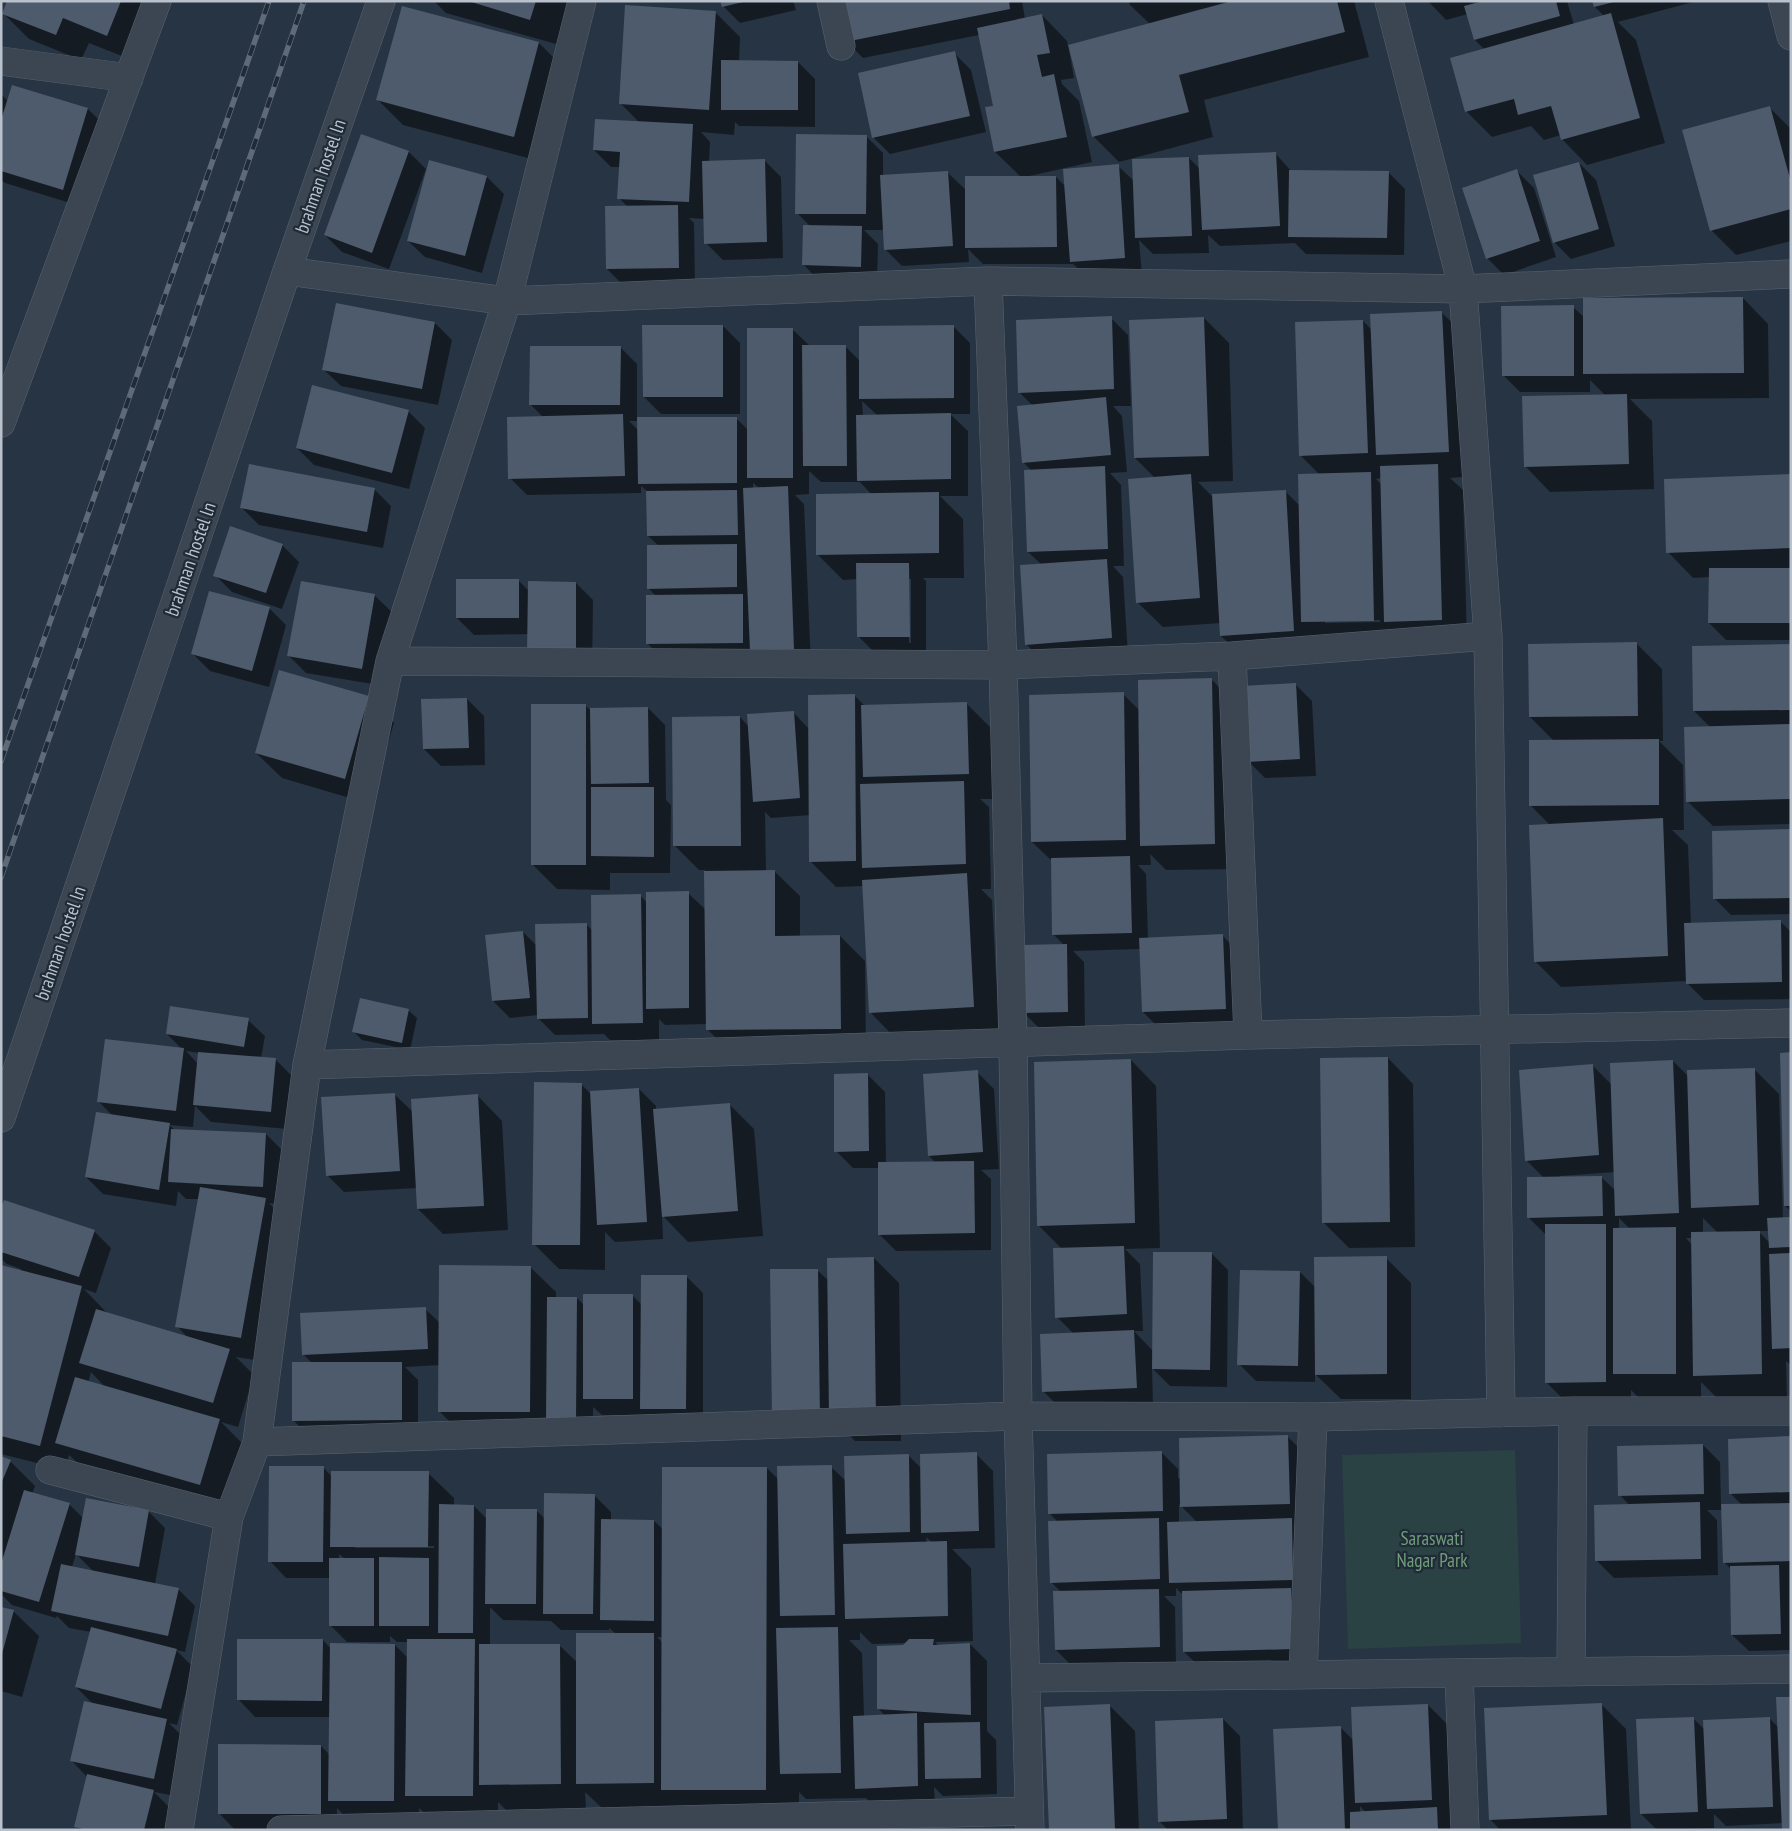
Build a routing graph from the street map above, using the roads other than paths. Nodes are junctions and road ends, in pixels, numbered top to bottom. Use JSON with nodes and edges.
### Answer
{"nodes":[{"id":1,"x":157,"y":1,"type":"edge"},
{"id":2,"x":380,"y":1,"type":"edge"},
{"id":3,"x":582,"y":1,"type":"edge"},
{"id":4,"x":832,"y":1,"type":"edge"},
{"id":5,"x":1389,"y":1,"type":"edge"},
{"id":6,"x":1782,"y":1,"type":"edge"},
{"id":7,"x":1791,"y":36,"type":"edge"},
{"id":8,"x":841,"y":46,"type":"dead end"},
{"id":9,"x":1,"y":61,"type":"edge"},
{"id":10,"x":129,"y":78,"type":"junction"},
{"id":11,"x":287,"y":271,"type":"junction"},
{"id":12,"x":1791,"y":274,"type":"edge"},
{"id":13,"x":988,"y":281,"type":"junction"},
{"id":14,"x":1463,"y":288,"type":"junction"},
{"id":15,"x":508,"y":301,"type":"junction"},
{"id":16,"x":1,"y":424,"type":"edge"},
{"id":17,"x":1488,"y":636,"type":"junction"},
{"id":18,"x":1232,"y":656,"type":"junction"},
{"id":19,"x":390,"y":660,"type":"junction"},
{"id":20,"x":1003,"y":665,"type":"junction"},
{"id":21,"x":1791,"y":1023,"type":"edge"},
{"id":22,"x":1495,"y":1029,"type":"junction"},
{"id":23,"x":1248,"y":1035,"type":"junction"},
{"id":24,"x":1013,"y":1042,"type":"junction"},
{"id":25,"x":307,"y":1065,"type":"junction"},
{"id":26,"x":1,"y":1118,"type":"edge"},
{"id":27,"x":1573,"y":1411,"type":"junction"},
{"id":28,"x":1791,"y":1411,"type":"edge"},
{"id":29,"x":1501,"y":1413,"type":"junction"},
{"id":30,"x":1018,"y":1416,"type":"junction"},
{"id":31,"x":1313,"y":1417,"type":"junction"},
{"id":32,"x":257,"y":1442,"type":"junction"},
{"id":33,"x":50,"y":1470,"type":"dead end"},
{"id":34,"x":229,"y":1518,"type":"junction"},
{"id":35,"x":1791,"y":1670,"type":"edge"},
{"id":36,"x":1571,"y":1672,"type":"junction"},
{"id":37,"x":1458,"y":1674,"type":"junction"},
{"id":38,"x":1303,"y":1675,"type":"junction"},
{"id":39,"x":1026,"y":1678,"type":"junction"},
{"id":40,"x":1029,"y":1820,"type":"edge"},
{"id":41,"x":179,"y":1830,"type":"edge"},
{"id":42,"x":281,"y":1830,"type":"edge"},
{"id":43,"x":1465,"y":1830,"type":"edge"}],
"edges":[{"from":1,"to":10,"type":"street"},
{"from":2,"to":11,"type":"street","name":"brahman hostel ln"},
{"from":3,"to":15,"type":"street"},
{"from":4,"to":8,"type":"street"},
{"from":5,"to":14,"type":"street"},
{"from":6,"to":7,"type":"street"},
{"from":9,"to":10,"type":"street"},
{"from":10,"to":16,"type":"street"},
{"from":11,"to":15,"type":"street"},
{"from":11,"to":26,"type":"street","name":"brahman hostel ln"},
{"from":12,"to":14,"type":"street"},
{"from":13,"to":14,"type":"street"},
{"from":13,"to":15,"type":"street"},
{"from":13,"to":20,"type":"street"},
{"from":14,"to":17,"type":"street"},
{"from":15,"to":19,"type":"street"},
{"from":17,"to":18,"type":"street"},
{"from":17,"to":22,"type":"street"},
{"from":18,"to":20,"type":"street"},
{"from":18,"to":23,"type":"street"},
{"from":19,"to":20,"type":"street"},
{"from":19,"to":25,"type":"street"},
{"from":20,"to":24,"type":"street"},
{"from":21,"to":22,"type":"street"},
{"from":22,"to":23,"type":"street"},
{"from":22,"to":29,"type":"street"},
{"from":23,"to":24,"type":"street"},
{"from":24,"to":25,"type":"street"},
{"from":24,"to":30,"type":"street"},
{"from":25,"to":32,"type":"street"},
{"from":27,"to":28,"type":"street"},
{"from":27,"to":29,"type":"street"},
{"from":27,"to":36,"type":"street"},
{"from":29,"to":31,"type":"street"},
{"from":30,"to":31,"type":"street"},
{"from":30,"to":32,"type":"street"},
{"from":30,"to":39,"type":"street"},
{"from":31,"to":38,"type":"street"},
{"from":32,"to":34,"type":"street"},
{"from":33,"to":34,"type":"street"},
{"from":34,"to":41,"type":"street"},
{"from":35,"to":36,"type":"street"},
{"from":36,"to":37,"type":"street"},
{"from":37,"to":38,"type":"street"},
{"from":37,"to":43,"type":"street"},
{"from":38,"to":39,"type":"street"},
{"from":39,"to":40,"type":"street"},
{"from":40,"to":42,"type":"street"}]}
